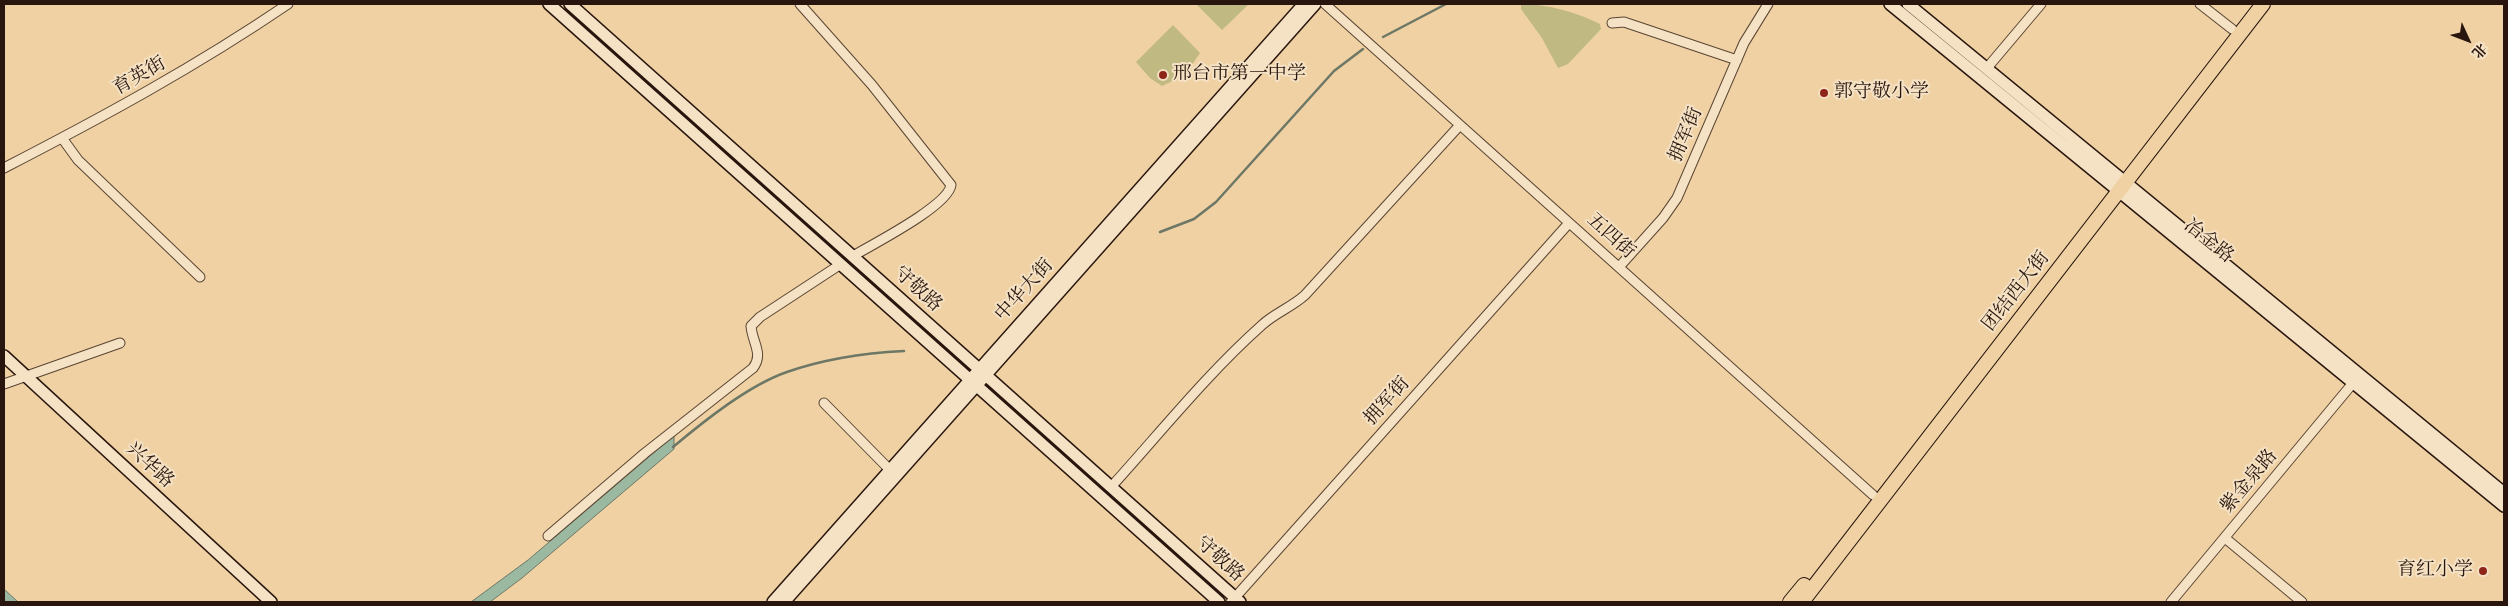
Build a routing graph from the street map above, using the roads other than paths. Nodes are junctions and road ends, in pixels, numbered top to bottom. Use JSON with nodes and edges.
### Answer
{"nodes":[{"id":1,"x":288,"y":4,"type":"edge"},
{"id":2,"x":549,"y":4,"type":"edge"},
{"id":3,"x":570,"y":4,"type":"edge"},
{"id":4,"x":800,"y":4,"type":"edge"},
{"id":5,"x":1304,"y":4,"type":"edge"},
{"id":6,"x":1315,"y":4,"type":"edge"},
{"id":7,"x":1325,"y":4,"type":"edge"},
{"id":8,"x":1768,"y":4,"type":"edge"},
{"id":9,"x":1890,"y":4,"type":"edge"},
{"id":10,"x":1908,"y":4,"type":"edge"},
{"id":11,"x":2041,"y":4,"type":"edge"},
{"id":12,"x":2200,"y":4,"type":"edge"},
{"id":13,"x":2251,"y":4,"type":"edge"},
{"id":14,"x":2262,"y":4,"type":"edge"},
{"id":15,"x":1612,"y":23,"type":"dead end"},
{"id":16,"x":2232,"y":29,"type":"junction"},
{"id":17,"x":1737,"y":60,"type":"junction"},
{"id":18,"x":1986,"y":68,"type":"junction"},
{"id":19,"x":1460,"y":125,"type":"junction"},
{"id":20,"x":62,"y":138,"type":"junction"},
{"id":21,"x":4,"y":168,"type":"edge"},
{"id":22,"x":2118,"y":184,"type":"junction"},
{"id":23,"x":1569,"y":223,"type":"junction"},
{"id":24,"x":853,"y":256,"type":"junction"},
{"id":25,"x":841,"y":264,"type":"junction"},
{"id":26,"x":1619,"y":267,"type":"junction"},
{"id":27,"x":200,"y":277,"type":"dead end"},
{"id":28,"x":120,"y":343,"type":"dead end"},
{"id":29,"x":4,"y":356,"type":"edge"},
{"id":30,"x":982,"y":372,"type":"junction"},
{"id":31,"x":27,"y":377,"type":"junction"},
{"id":32,"x":2353,"y":382,"type":"junction"},
{"id":33,"x":973,"y":383,"type":"junction"},
{"id":34,"x":4,"y":384,"type":"edge"},
{"id":35,"x":824,"y":403,"type":"dead end"},
{"id":36,"x":890,"y":470,"type":"junction"},
{"id":37,"x":1111,"y":488,"type":"junction"},
{"id":38,"x":2504,"y":493,"type":"edge"},
{"id":39,"x":1873,"y":495,"type":"junction"},
{"id":40,"x":2504,"y":506,"type":"edge"},
{"id":41,"x":548,"y":536,"type":"dead end"},
{"id":42,"x":2225,"y":538,"type":"junction"},
{"id":43,"x":788,"y":598,"type":"edge"},
{"id":44,"x":1235,"y":601,"type":"edge"},
{"id":45,"x":271,"y":602,"type":"edge"},
{"id":46,"x":773,"y":602,"type":"edge"},
{"id":47,"x":1219,"y":602,"type":"edge"},
{"id":48,"x":1790,"y":602,"type":"edge"},
{"id":49,"x":1802,"y":602,"type":"edge"},
{"id":50,"x":2172,"y":602,"type":"edge"},
{"id":51,"x":2302,"y":602,"type":"edge"}],
"edges":[{"from":1,"to":20,"type":"street","name":"育英街"},
{"from":2,"to":25,"type":"street","name":"守敬路"},
{"from":3,"to":24,"type":"street","name":"守敬路"},
{"from":4,"to":24,"type":"street"},
{"from":5,"to":30,"type":"street","name":"中华大街"},
{"from":6,"to":30,"type":"street","name":"中华大街"},
{"from":7,"to":19,"type":"street","name":"五四街"},
{"from":8,"to":17,"type":"street","name":"拥军街"},
{"from":9,"to":22,"type":"street","name":"冶金路"},
{"from":10,"to":18,"type":"street","name":"冶金路"},
{"from":11,"to":18,"type":"street"},
{"from":12,"to":16,"type":"street"},
{"from":13,"to":16,"type":"main road","name":"团结西大街"},
{"from":14,"to":22,"type":"main road","name":"团结西大街"},
{"from":15,"to":17,"type":"street"},
{"from":16,"to":22,"type":"main road","name":"团结西大街"},
{"from":17,"to":26,"type":"street","name":"拥军街"},
{"from":18,"to":22,"type":"street","name":"冶金路"},
{"from":19,"to":23,"type":"street","name":"五四街"},
{"from":19,"to":37,"type":"street"},
{"from":20,"to":21,"type":"street","name":"育英街"},
{"from":20,"to":27,"type":"street"},
{"from":22,"to":32,"type":"street","name":"冶金路"},
{"from":22,"to":38,"type":"street","name":"冶金路"},
{"from":22,"to":39,"type":"main road","name":"团结西大街"},
{"from":22,"to":49,"type":"main road","name":"团结西大街"},
{"from":23,"to":26,"type":"street","name":"五四街"},
{"from":23,"to":44,"type":"street","name":"拥军街"},
{"from":24,"to":30,"type":"street","name":"守敬路"},
{"from":25,"to":33,"type":"street","name":"守敬路"},
{"from":25,"to":41,"type":"street"},
{"from":26,"to":39,"type":"street","name":"五四街"},
{"from":28,"to":31,"type":"street"},
{"from":29,"to":31,"type":"street","name":"兴华路"},
{"from":30,"to":33,"type":"street","name":"中华大街"},
{"from":30,"to":37,"type":"street","name":"守敬路"},
{"from":31,"to":34,"type":"street"},
{"from":31,"to":45,"type":"street","name":"兴华路"},
{"from":32,"to":40,"type":"street","name":"冶金路"},
{"from":32,"to":42,"type":"street","name":"紫金泉路"},
{"from":33,"to":36,"type":"street","name":"中华大街"},
{"from":33,"to":43,"type":"street","name":"中华大街"},
{"from":33,"to":47,"type":"street","name":"守敬路"},
{"from":35,"to":36,"type":"street"},
{"from":36,"to":43,"type":"street","name":"中华大街"},
{"from":37,"to":44,"type":"street","name":"守敬路"},
{"from":39,"to":48,"type":"main road","name":"团结西大街"},
{"from":42,"to":50,"type":"street","name":"紫金泉路"},
{"from":42,"to":51,"type":"street"},
{"from":43,"to":46,"type":"street","name":"中华大街"}]}
